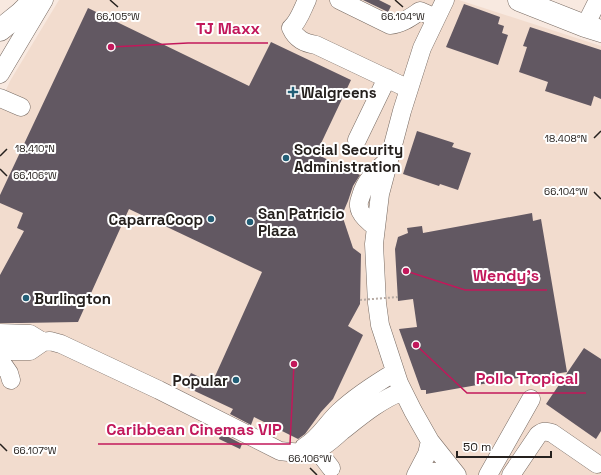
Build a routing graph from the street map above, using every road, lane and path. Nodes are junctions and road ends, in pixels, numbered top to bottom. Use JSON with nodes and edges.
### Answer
{"nodes":[{"id":1,"x":34,"y":0,"type":"edge"},
{"id":2,"x":44,"y":0,"type":"edge"},
{"id":3,"x":307,"y":0,"type":"edge"},
{"id":4,"x":339,"y":0,"type":"edge"},
{"id":5,"x":445,"y":0,"type":"edge"},
{"id":6,"x":519,"y":0,"type":"edge"},
{"id":7,"x":598,"y":0,"type":"edge"},
{"id":8,"x":436,"y":18,"type":"junction"},
{"id":9,"x":593,"y":29,"type":"edge"},
{"id":10,"x":0,"y":30,"type":"edge"},
{"id":11,"x":0,"y":74,"type":"edge"},
{"id":12,"x":387,"y":78,"type":"junction"},
{"id":13,"x":409,"y":89,"type":"junction"},
{"id":14,"x":0,"y":98,"type":"edge"},
{"id":15,"x":21,"y":107,"type":"dead end"},
{"id":16,"x":357,"y":140,"type":"dead end"},
{"id":17,"x":398,"y":297,"type":"dead end"},
{"id":18,"x":360,"y":300,"type":"dead end"},
{"id":19,"x":0,"y":333,"type":"edge"},
{"id":20,"x":42,"y":342,"type":"junction"},
{"id":21,"x":0,"y":351,"type":"edge"},
{"id":22,"x":0,"y":360,"type":"edge"},
{"id":23,"x":11,"y":380,"type":"dead end"},
{"id":24,"x":399,"y":382,"type":"junction"},
{"id":25,"x":531,"y":399,"type":"dead end"},
{"id":26,"x":430,"y":441,"type":"junction"},
{"id":27,"x":314,"y":443,"type":"junction"},
{"id":28,"x":596,"y":465,"type":"edge"},
{"id":29,"x":330,"y":468,"type":"dead end"},
{"id":30,"x":454,"y":473,"type":"edge"},
{"id":31,"x":416,"y":475,"type":"edge"},
{"id":32,"x":420,"y":475,"type":"edge"},
{"id":33,"x":488,"y":475,"type":"edge"},
{"id":34,"x":511,"y":475,"type":"edge"}],
"edges":[{"from":1,"to":10,"type":"main road"},
{"from":2,"to":11,"type":"street"},
{"from":3,"to":12,"type":"street"},
{"from":4,"to":8,"type":"street"},
{"from":5,"to":8,"type":"street"},
{"from":6,"to":9,"type":"main road"},
{"from":7,"to":9,"type":"street"},
{"from":8,"to":13,"type":"street"},
{"from":12,"to":13,"type":"street"},
{"from":12,"to":16,"type":"street"},
{"from":13,"to":24,"type":"street"},
{"from":14,"to":15,"type":"street"},
{"from":17,"to":18,"type":"path","bridge":true},
{"from":19,"to":20,"type":"street"},
{"from":20,"to":21,"type":"street"},
{"from":20,"to":27,"type":"street"},
{"from":22,"to":23,"type":"street"},
{"from":24,"to":26,"type":"street"},
{"from":24,"to":27,"type":"street"},
{"from":24,"to":27,"type":"street"},
{"from":25,"to":33,"type":"street"},
{"from":26,"to":30,"type":"street"},
{"from":26,"to":31,"type":"street"},
{"from":27,"to":29,"type":"street"},
{"from":28,"to":34,"type":"street"},
{"from":30,"to":32,"type":"street"}]}
